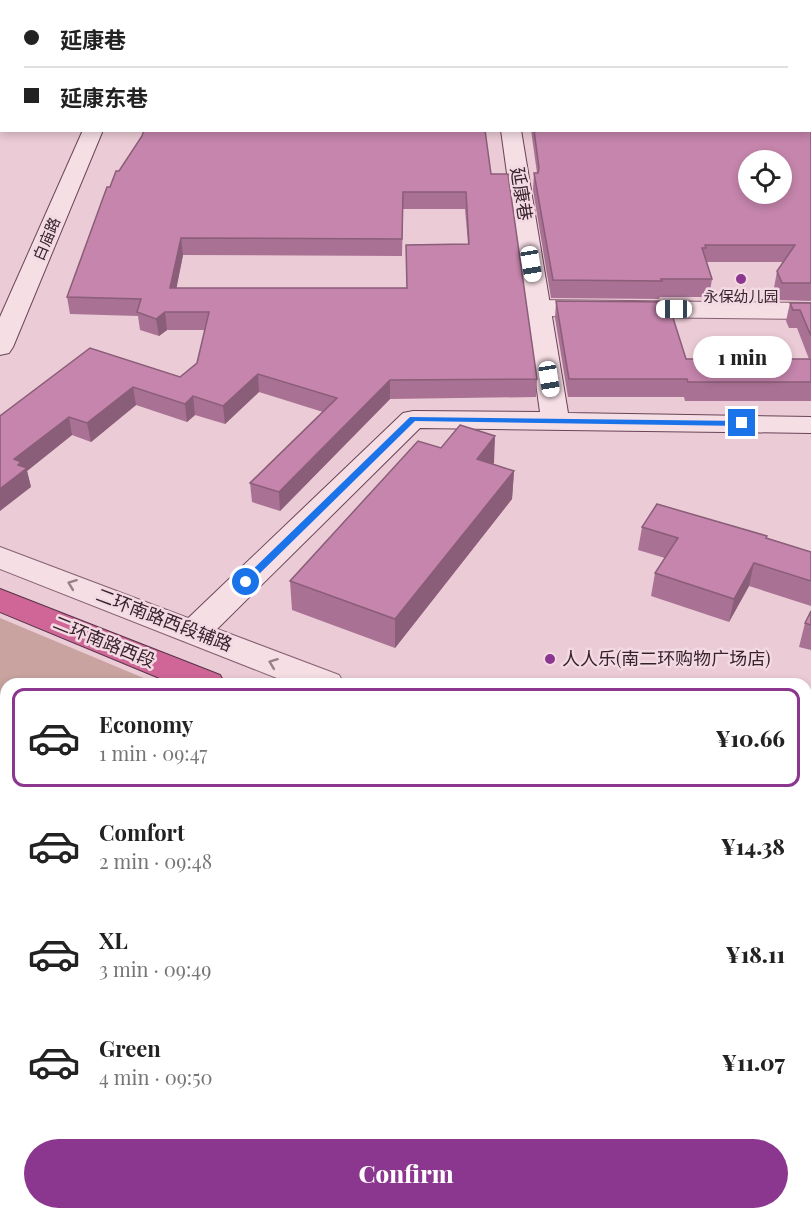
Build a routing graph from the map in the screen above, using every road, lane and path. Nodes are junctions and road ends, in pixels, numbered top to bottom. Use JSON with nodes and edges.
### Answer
{"nodes":[{"id":1,"x":92,"y":132,"type":"edge"},
{"id":2,"x":511,"y":132,"type":"edge"},
{"id":3,"x":538,"y":308,"type":"junction"},
{"id":4,"x":811,"y":310,"type":"edge"},
{"id":5,"x":0,"y":347,"type":"edge"},
{"id":6,"x":555,"y":420,"type":"junction"},
{"id":7,"x":811,"y":425,"type":"edge"},
{"id":8,"x":0,"y":556,"type":"edge"},
{"id":9,"x":0,"y":600,"type":"edge"},
{"id":10,"x":194,"y":632,"type":"junction"},
{"id":11,"x":193,"y":678,"type":"edge"},
{"id":12,"x":312,"y":678,"type":"edge"}],
"edges":[{"from":1,"to":5,"type":"street","name":"白庙路"},
{"from":2,"to":3,"type":"street","name":"延康巷"},
{"from":3,"to":4,"type":"street"},
{"from":3,"to":6,"type":"street","name":"延康巷"},
{"from":6,"to":7,"type":"street"},
{"from":6,"to":10,"type":"street"},
{"from":10,"to":8,"type":"street","name":"二环南路西段辅路","one_way":true},
{"from":9,"to":11,"type":"highway","name":"二环南路西段"},
{"from":12,"to":10,"type":"street","name":"二环南路西段辅路","one_way":true}]}
